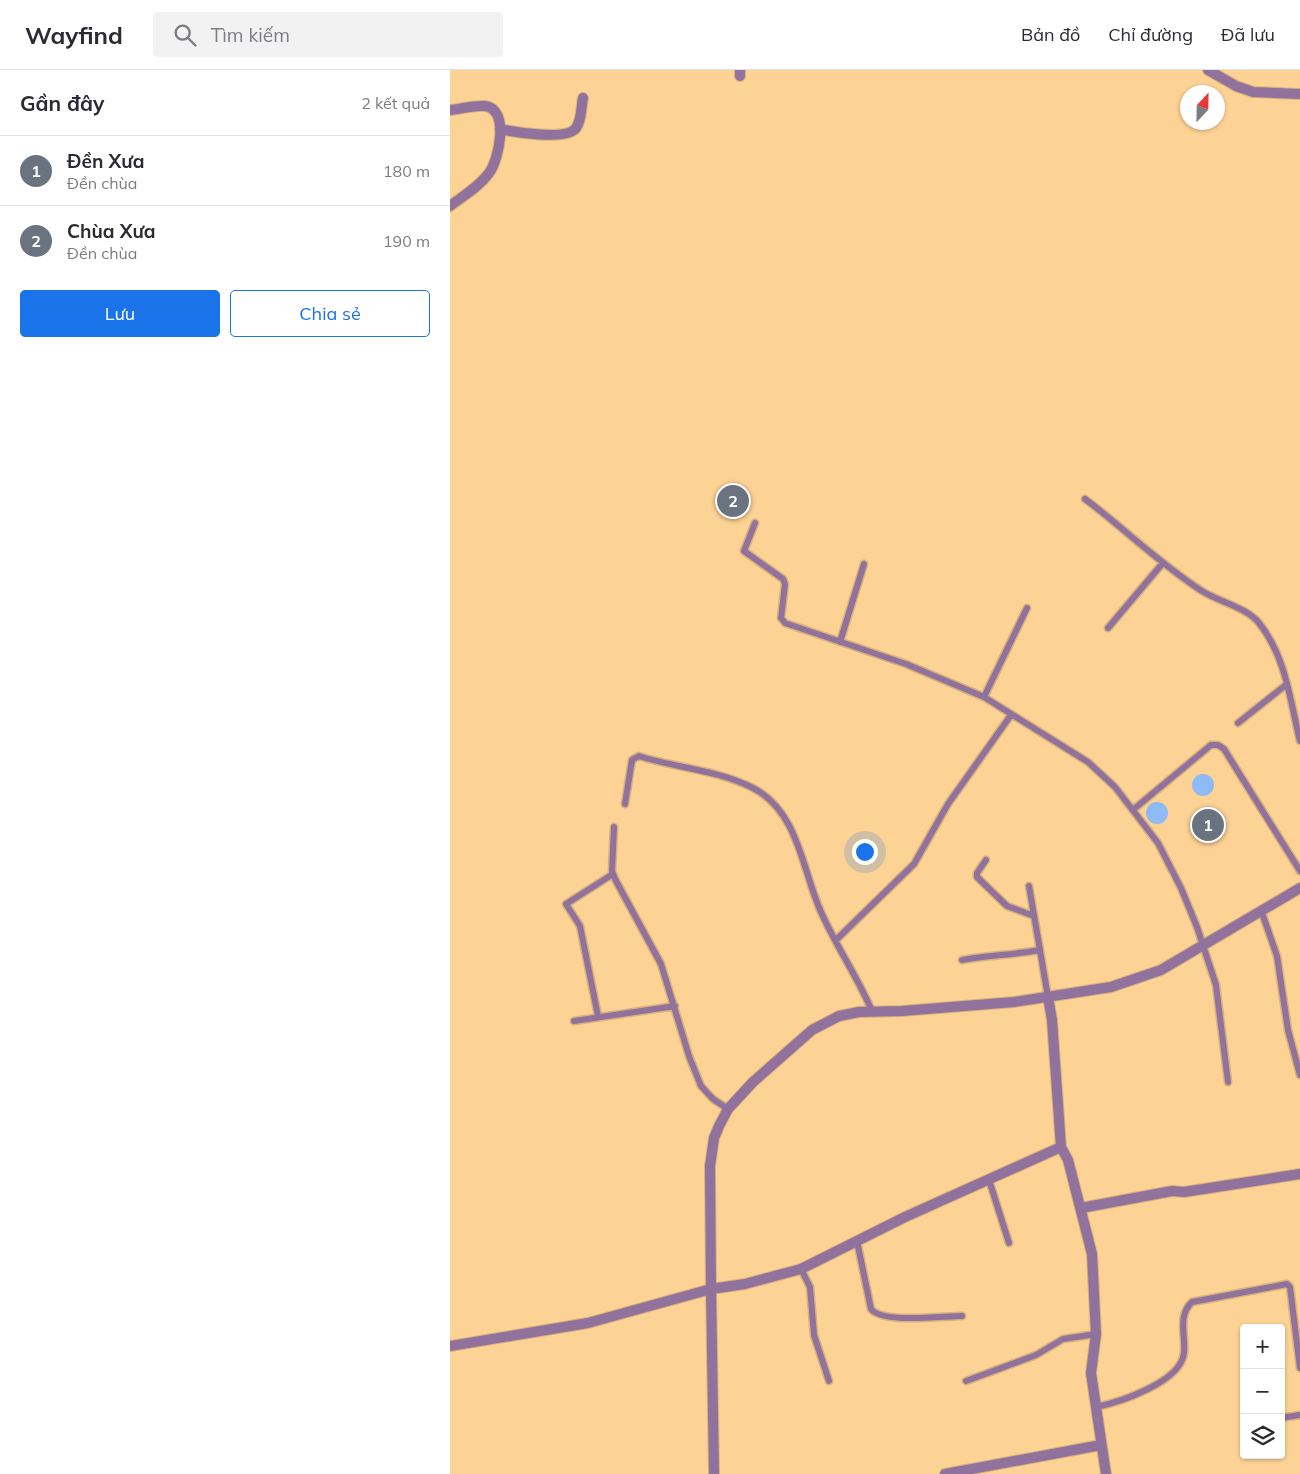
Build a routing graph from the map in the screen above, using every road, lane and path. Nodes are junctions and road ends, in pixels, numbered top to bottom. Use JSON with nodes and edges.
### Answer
{"nodes":[{"id":1,"x":1208,"y":70,"type":"edge"},
{"id":2,"x":1300,"y":94,"type":"edge"},
{"id":3,"x":583,"y":98,"type":"dead end"},
{"id":4,"x":450,"y":110,"type":"edge"},
{"id":5,"x":500,"y":129,"type":"junction"},
{"id":6,"x":450,"y":206,"type":"edge"},
{"id":7,"x":1084,"y":499,"type":"dead end"},
{"id":8,"x":755,"y":523,"type":"dead end"},
{"id":9,"x":864,"y":564,"type":"dead end"},
{"id":10,"x":1162,"y":564,"type":"junction"},
{"id":11,"x":1027,"y":608,"type":"dead end"},
{"id":12,"x":1108,"y":628,"type":"dead end"},
{"id":13,"x":840,"y":642,"type":"junction"},
{"id":14,"x":1287,"y":684,"type":"junction"},
{"id":15,"x":984,"y":698,"type":"junction"},
{"id":16,"x":1011,"y":715,"type":"junction"},
{"id":17,"x":1238,"y":723,"type":"dead end"},
{"id":18,"x":1300,"y":741,"type":"edge"},
{"id":19,"x":625,"y":804,"type":"dead end"},
{"id":20,"x":1134,"y":809,"type":"junction"},
{"id":21,"x":614,"y":827,"type":"dead end"},
{"id":22,"x":986,"y":860,"type":"dead end"},
{"id":23,"x":1300,"y":871,"type":"edge"},
{"id":24,"x":613,"y":874,"type":"junction"},
{"id":25,"x":1029,"y":886,"type":"dead end"},
{"id":26,"x":1300,"y":888,"type":"edge"},
{"id":27,"x":1261,"y":910,"type":"junction"},
{"id":28,"x":1034,"y":916,"type":"junction"},
{"id":29,"x":836,"y":940,"type":"junction"},
{"id":30,"x":1203,"y":946,"type":"junction"},
{"id":31,"x":1040,"y":950,"type":"junction"},
{"id":32,"x":962,"y":960,"type":"dead end"},
{"id":33,"x":1048,"y":997,"type":"junction"},
{"id":34,"x":674,"y":1006,"type":"junction"},
{"id":35,"x":872,"y":1011,"type":"junction"},
{"id":36,"x":598,"y":1016,"type":"junction"},
{"id":37,"x":574,"y":1021,"type":"dead end"},
{"id":38,"x":1300,"y":1075,"type":"edge"},
{"id":39,"x":1228,"y":1082,"type":"dead end"},
{"id":40,"x":728,"y":1109,"type":"junction"},
{"id":41,"x":1061,"y":1148,"type":"junction"},
{"id":42,"x":1300,"y":1174,"type":"edge"},
{"id":43,"x":989,"y":1180,"type":"junction"},
{"id":44,"x":1080,"y":1208,"type":"junction"},
{"id":45,"x":857,"y":1241,"type":"junction"},
{"id":46,"x":1009,"y":1243,"type":"dead end"},
{"id":47,"x":801,"y":1269,"type":"junction"},
{"id":48,"x":711,"y":1289,"type":"junction"},
{"id":49,"x":962,"y":1316,"type":"dead end"},
{"id":50,"x":1096,"y":1334,"type":"junction"},
{"id":51,"x":450,"y":1346,"type":"edge"},
{"id":52,"x":1300,"y":1368,"type":"edge"},
{"id":53,"x":829,"y":1380,"type":"dead end"},
{"id":54,"x":966,"y":1381,"type":"dead end"},
{"id":55,"x":1096,"y":1407,"type":"junction"},
{"id":56,"x":1300,"y":1415,"type":"edge"},
{"id":57,"x":1285,"y":1417,"type":"edge"},
{"id":58,"x":1101,"y":1445,"type":"junction"},
{"id":59,"x":714,"y":1474,"type":"edge"},
{"id":60,"x":945,"y":1474,"type":"edge"},
{"id":61,"x":1106,"y":1474,"type":"edge"}],
"edges":[{"from":1,"to":2,"type":"street"},
{"from":3,"to":5,"type":"street"},
{"from":4,"to":5,"type":"street"},
{"from":5,"to":6,"type":"street"},
{"from":7,"to":10,"type":"lane"},
{"from":8,"to":13,"type":"lane"},
{"from":9,"to":13,"type":"lane"},
{"from":10,"to":12,"type":"lane"},
{"from":10,"to":14,"type":"lane"},
{"from":11,"to":15,"type":"lane"},
{"from":13,"to":15,"type":"lane"},
{"from":14,"to":17,"type":"lane"},
{"from":14,"to":18,"type":"lane"},
{"from":15,"to":16,"type":"lane"},
{"from":16,"to":20,"type":"lane"},
{"from":16,"to":29,"type":"lane"},
{"from":19,"to":29,"type":"lane"},
{"from":20,"to":23,"type":"lane"},
{"from":20,"to":30,"type":"lane"},
{"from":21,"to":24,"type":"lane"},
{"from":22,"to":28,"type":"lane"},
{"from":24,"to":34,"type":"lane"},
{"from":24,"to":36,"type":"lane"},
{"from":25,"to":28,"type":"lane"},
{"from":26,"to":27,"type":"street"},
{"from":27,"to":30,"type":"street"},
{"from":27,"to":38,"type":"lane"},
{"from":28,"to":31,"type":"lane"},
{"from":29,"to":35,"type":"lane"},
{"from":30,"to":33,"type":"street"},
{"from":30,"to":39,"type":"lane"},
{"from":31,"to":32,"type":"lane"},
{"from":31,"to":33,"type":"lane"},
{"from":33,"to":35,"type":"street"},
{"from":33,"to":41,"type":"street"},
{"from":34,"to":36,"type":"lane"},
{"from":34,"to":40,"type":"lane"},
{"from":35,"to":40,"type":"street"},
{"from":36,"to":37,"type":"lane"},
{"from":40,"to":48,"type":"street"},
{"from":41,"to":43,"type":"street"},
{"from":41,"to":44,"type":"street"},
{"from":42,"to":44,"type":"street"},
{"from":43,"to":45,"type":"street"},
{"from":43,"to":46,"type":"lane"},
{"from":44,"to":50,"type":"street"},
{"from":45,"to":47,"type":"street"},
{"from":45,"to":49,"type":"lane"},
{"from":47,"to":48,"type":"street"},
{"from":47,"to":53,"type":"lane"},
{"from":48,"to":51,"type":"street"},
{"from":48,"to":59,"type":"street"},
{"from":50,"to":54,"type":"lane"},
{"from":50,"to":55,"type":"street"},
{"from":52,"to":55,"type":"lane"},
{"from":55,"to":58,"type":"street"},
{"from":56,"to":57,"type":"lane"},
{"from":58,"to":60,"type":"street"},
{"from":58,"to":61,"type":"street"}]}
